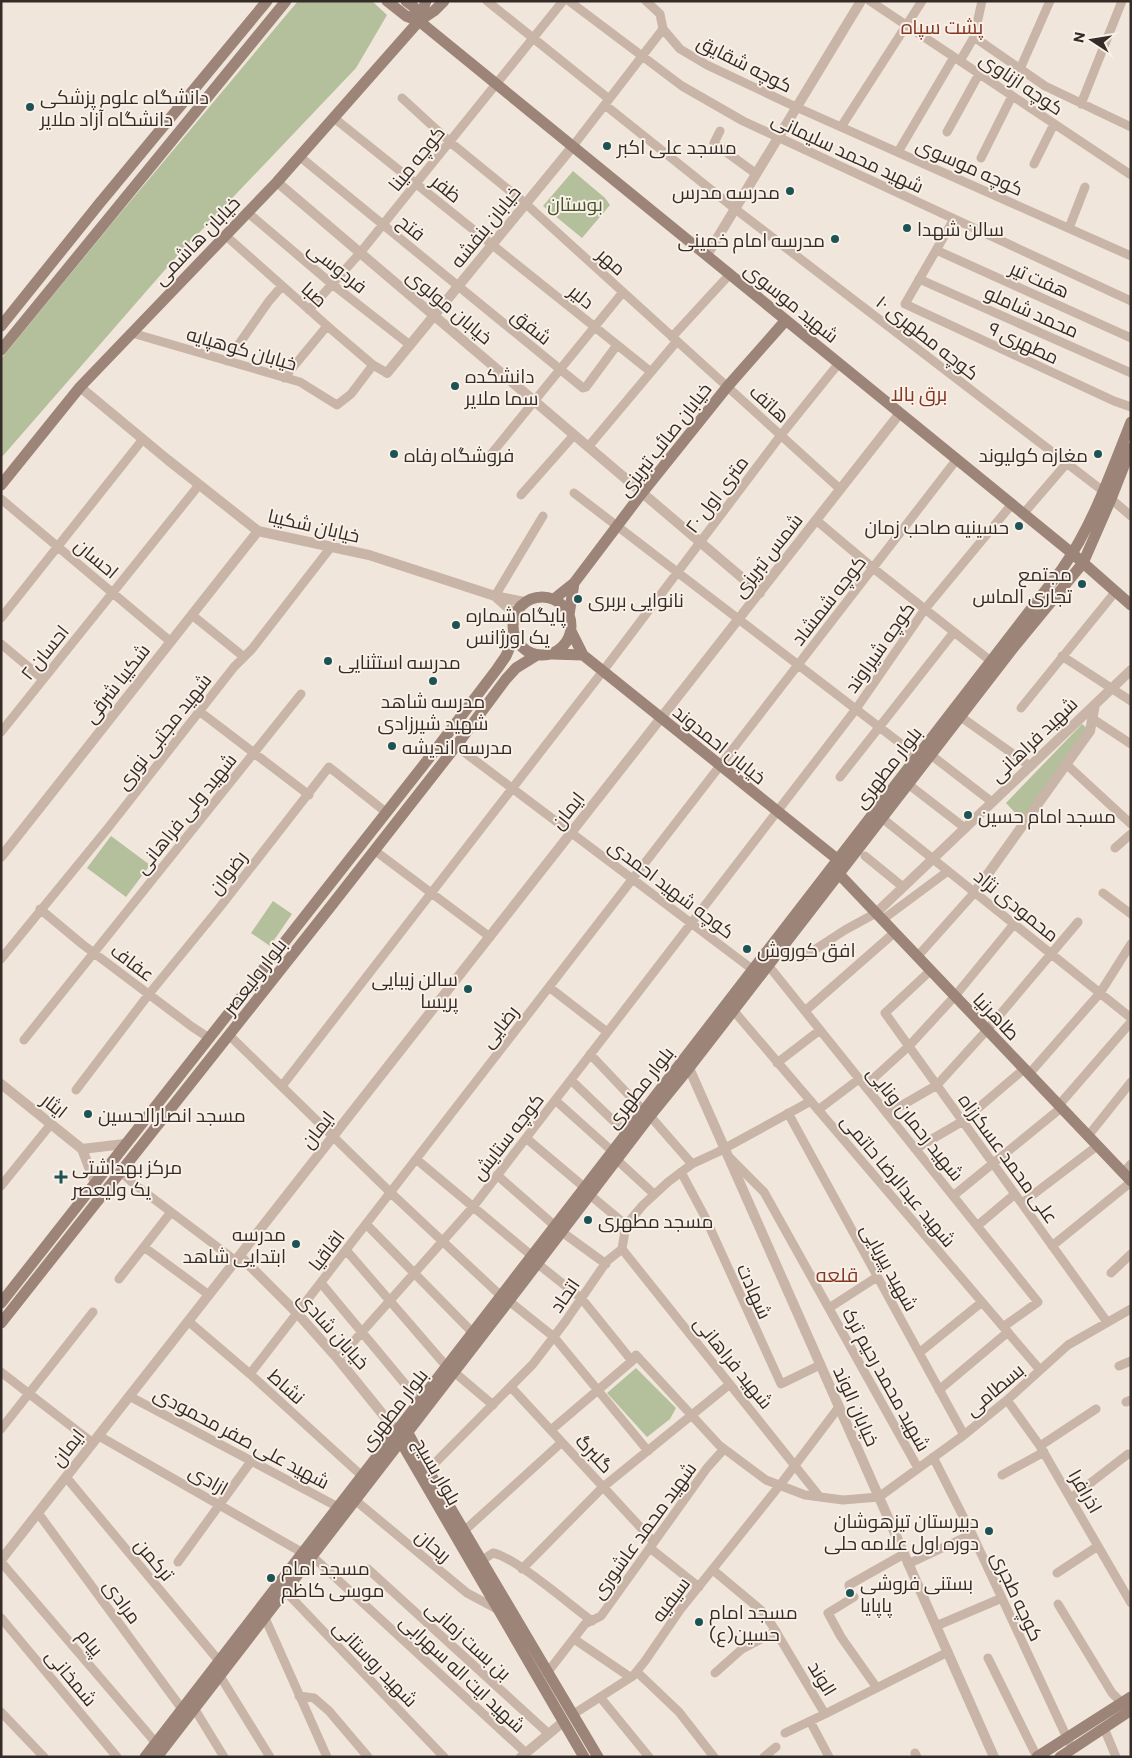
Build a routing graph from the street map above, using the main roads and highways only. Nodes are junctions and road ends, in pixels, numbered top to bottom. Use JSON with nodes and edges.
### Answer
{"nodes":[{"id":1,"x":267,"y":1,"type":"edge"},
{"id":2,"x":286,"y":1,"type":"edge"},
{"id":3,"x":387,"y":1,"type":"edge"},
{"id":4,"x":406,"y":1,"type":"edge"},
{"id":5,"x":426,"y":1,"type":"edge"},
{"id":6,"x":444,"y":1,"type":"edge"},
{"id":7,"x":419,"y":21,"type":"junction"},
{"id":8,"x":786,"y":320,"type":"junction"},
{"id":9,"x":1,"y":326,"type":"edge"},
{"id":10,"x":1,"y":350,"type":"edge"},
{"id":11,"x":1131,"y":422,"type":"edge"},
{"id":12,"x":1131,"y":448,"type":"edge"},
{"id":13,"x":1,"y":485,"type":"edge"},
{"id":14,"x":1107,"y":495,"type":"junction"},
{"id":15,"x":1073,"y":554,"type":"junction"},
{"id":16,"x":1083,"y":563,"type":"junction"},
{"id":17,"x":574,"y":583,"type":"junction"},
{"id":18,"x":554,"y":599,"type":"junction"},
{"id":19,"x":1131,"y":605,"type":"edge"},
{"id":20,"x":569,"y":615,"type":"junction"},
{"id":21,"x":571,"y":631,"type":"junction"},
{"id":22,"x":514,"y":636,"type":"junction"},
{"id":23,"x":552,"y":654,"type":"junction"},
{"id":24,"x":537,"y":655,"type":"junction"},
{"id":25,"x":583,"y":655,"type":"junction"},
{"id":26,"x":837,"y":859,"type":"junction"},
{"id":27,"x":839,"y":874,"type":"junction"},
{"id":28,"x":229,"y":1035,"type":"junction"},
{"id":29,"x":209,"y":1038,"type":"junction"},
{"id":30,"x":647,"y":1113,"type":"junction"},
{"id":31,"x":614,"y":1156,"type":"junction"},
{"id":32,"x":1128,"y":1179,"type":"edge"},
{"id":33,"x":3,"y":1298,"type":"edge"},
{"id":34,"x":505,"y":1298,"type":"junction"},
{"id":35,"x":1,"y":1323,"type":"edge"},
{"id":36,"x":451,"y":1370,"type":"junction"},
{"id":37,"x":402,"y":1436,"type":"junction"},
{"id":38,"x":308,"y":1554,"type":"junction"},
{"id":39,"x":1129,"y":1708,"type":"edge"},
{"id":40,"x":568,"y":1718,"type":"junction"},
{"id":41,"x":161,"y":1751,"type":"edge"},
{"id":42,"x":145,"y":1757,"type":"edge"},
{"id":43,"x":584,"y":1757,"type":"edge"},
{"id":44,"x":598,"y":1757,"type":"edge"},
{"id":45,"x":1037,"y":1757,"type":"edge"},
{"id":46,"x":1060,"y":1757,"type":"edge"}],
"edges":[{"from":1,"to":9,"type":"main road"},
{"from":2,"to":10,"type":"main road"},
{"from":3,"to":7,"type":"main road"},
{"from":4,"to":7,"type":"main road"},
{"from":5,"to":7,"type":"main road"},
{"from":6,"to":7,"type":"main road"},
{"from":7,"to":8,"type":"main road","name":"شهید موسوی"},
{"from":7,"to":13,"type":"main road","name":"خیابان هاشمی"},
{"from":8,"to":15,"type":"main road","name":"شهید موسوی"},
{"from":8,"to":17,"type":"main road","name":"خیابان صائب تبریزی"},
{"from":11,"to":14,"type":"main road","name":"بلوار مطهری"},
{"from":12,"to":14,"type":"main road","name":"بلوار مطهری"},
{"from":14,"to":15,"type":"main road","name":"بلوار مطهری"},
{"from":14,"to":16,"type":"main road","name":"بلوار مطهری"},
{"from":15,"to":16,"type":"main road","name":"شهید موسوی"},
{"from":15,"to":26,"type":"main road","name":"بلوار مطهری"},
{"from":16,"to":19,"type":"main road","name":"شهید موسوی"},
{"from":16,"to":27,"type":"main road","name":"بلوار مطهری"},
{"from":17,"to":18,"type":"main road"},
{"from":17,"to":20,"type":"main road"},
{"from":18,"to":20,"type":"main road"},
{"from":18,"to":22,"type":"main road"},
{"from":20,"to":21,"type":"main road"},
{"from":21,"to":23,"type":"main road"},
{"from":21,"to":25,"type":"main road"},
{"from":22,"to":24,"type":"main road"},
{"from":22,"to":29,"type":"main road","name":"بلوار ولیعصر"},
{"from":23,"to":24,"type":"main road"},
{"from":23,"to":25,"type":"main road"},
{"from":24,"to":28,"type":"main road","name":"بلوار ولیعصر"},
{"from":25,"to":26,"type":"main road","name":"خیابان احمدوند"},
{"from":26,"to":27,"type":"main road"},
{"from":26,"to":30,"type":"main road","name":"بلوار مطهری"},
{"from":27,"to":30,"type":"main road","name":"بلوار مطهری"},
{"from":27,"to":32,"type":"main road","name":"طاهرنیا"},
{"from":28,"to":29,"type":"main road"},
{"from":28,"to":35,"type":"main road","name":"بلوار ولیعصر"},
{"from":29,"to":33,"type":"main road","name":"بلوار ولیعصر"},
{"from":30,"to":31,"type":"main road","name":"بلوار مطهری"},
{"from":30,"to":31,"type":"main road","name":"بلوار مطهری"},
{"from":31,"to":34,"type":"main road","name":"بلوار مطهری"},
{"from":34,"to":36,"type":"main road","name":"بلوار مطهری"},
{"from":34,"to":36,"type":"main road","name":"بلوار مطهری"},
{"from":36,"to":37,"type":"main road","name":"بلوار مطهری"},
{"from":36,"to":37,"type":"main road","name":"بلوار مطهری"},
{"from":37,"to":38,"type":"main road","name":"بلوار مطهری"},
{"from":37,"to":38,"type":"main road","name":"بلوار مطهری"},
{"from":37,"to":40,"type":"main road","name":"بلوار بسیج"},
{"from":37,"to":40,"type":"main road","name":"بلوار بسیج"},
{"from":38,"to":41,"type":"main road","name":"بلوار مطهری"},
{"from":38,"to":41,"type":"main road","name":"بلوار مطهری"},
{"from":39,"to":45,"type":"main road"},
{"from":39,"to":46,"type":"main road"},
{"from":40,"to":43,"type":"main road","name":"بلوار بسیج"},
{"from":40,"to":44,"type":"main road","name":"بلوار بسیج"},
{"from":41,"to":42,"type":"main road","name":"بلوار مطهری"}]}
